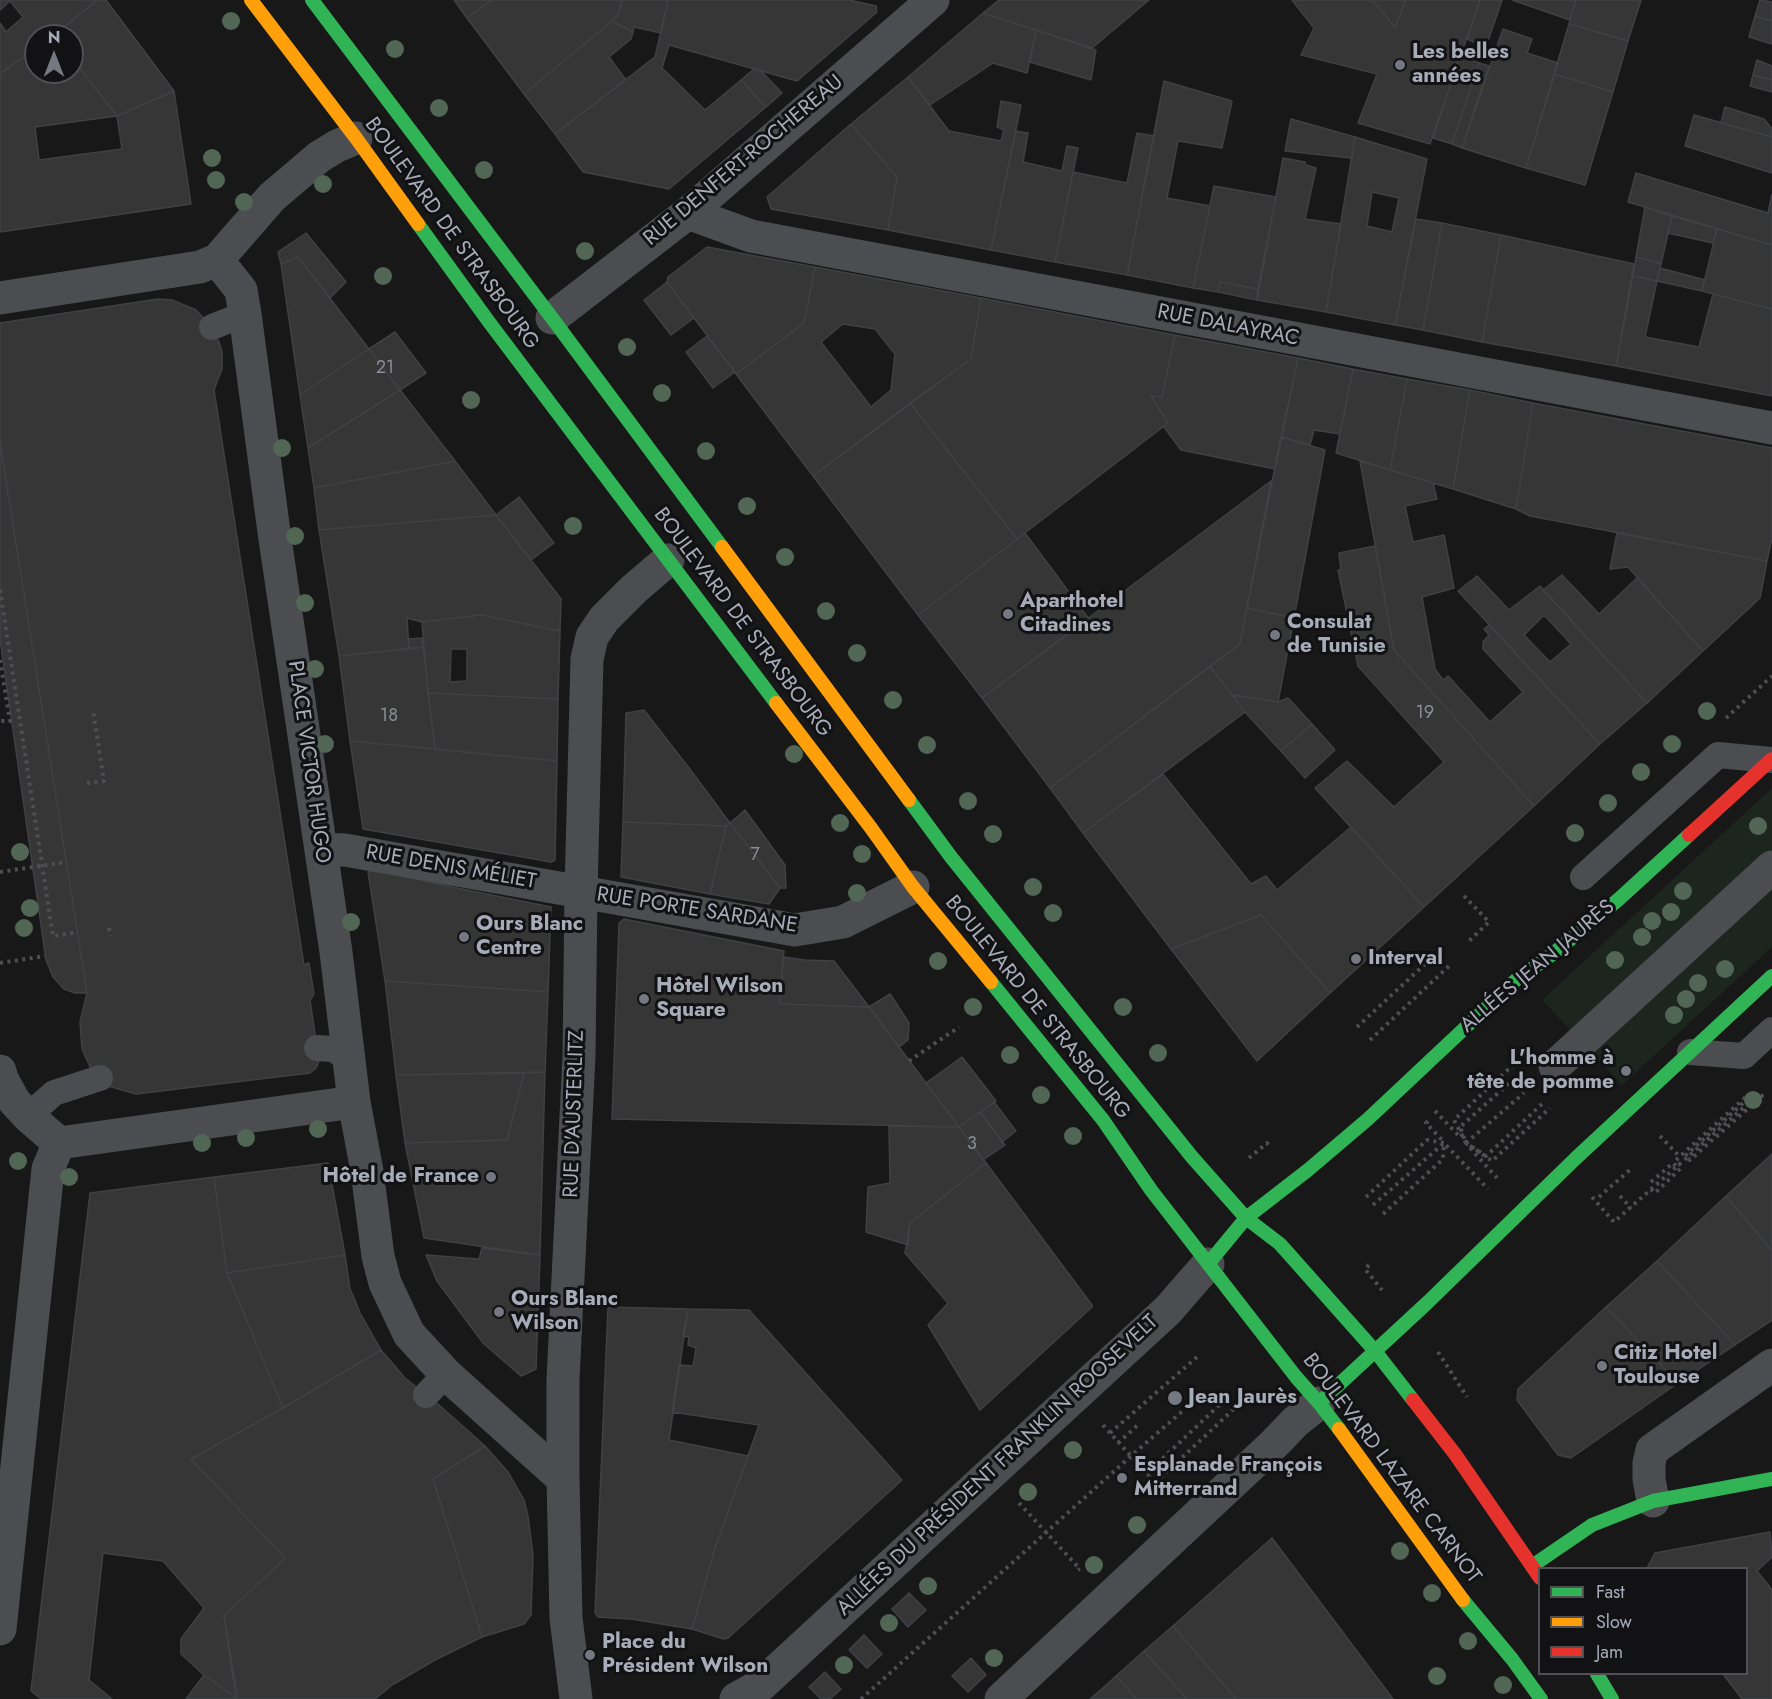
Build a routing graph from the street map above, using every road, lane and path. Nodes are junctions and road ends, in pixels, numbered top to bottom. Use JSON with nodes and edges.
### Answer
{"nodes":[{"id":1,"x":251,"y":0,"type":"edge"},
{"id":2,"x":312,"y":0,"type":"edge"},
{"id":3,"x":918,"y":4,"type":"edge"},
{"id":4,"x":356,"y":138,"type":"junction"},
{"id":5,"x":688,"y":213,"type":"junction"},
{"id":6,"x":217,"y":260,"type":"junction"},
{"id":7,"x":0,"y":298,"type":"edge"},
{"id":8,"x":245,"y":314,"type":"junction"},
{"id":9,"x":552,"y":318,"type":"junction"},
{"id":10,"x":212,"y":327,"type":"dead end"},
{"id":11,"x":1772,"y":428,"type":"edge"},
{"id":12,"x":668,"y":560,"type":"junction"},
{"id":13,"x":0,"y":590,"type":"edge"},
{"id":14,"x":0,"y":660,"type":"edge"},
{"id":15,"x":93,"y":710,"type":"dead end"},
{"id":16,"x":0,"y":721,"type":"edge"},
{"id":17,"x":1771,"y":759,"type":"edge"},
{"id":18,"x":87,"y":783,"type":"dead end"},
{"id":19,"x":321,"y":849,"type":"junction"},
{"id":20,"x":67,"y":862,"type":"dead end"},
{"id":21,"x":1772,"y":867,"type":"edge"},
{"id":22,"x":0,"y":872,"type":"edge"},
{"id":23,"x":1583,"y":878,"type":"dead end"},
{"id":24,"x":913,"y":887,"type":"junction"},
{"id":25,"x":581,"y":892,"type":"junction"},
{"id":26,"x":1464,"y":896,"type":"dead end"},
{"id":27,"x":109,"y":928,"type":"dead end"},
{"id":28,"x":78,"y":932,"type":"dead end"},
{"id":29,"x":110,"y":936,"type":"dead end"},
{"id":30,"x":1468,"y":942,"type":"dead end"},
{"id":31,"x":1437,"y":953,"type":"dead end"},
{"id":32,"x":45,"y":956,"type":"dead end"},
{"id":33,"x":0,"y":963,"type":"edge"},
{"id":34,"x":1449,"y":966,"type":"dead end"},
{"id":35,"x":1772,"y":976,"type":"edge"},
{"id":36,"x":959,"y":1027,"type":"dead end"},
{"id":37,"x":1357,"y":1027,"type":"dead end"},
{"id":38,"x":1772,"y":1030,"type":"edge"},
{"id":39,"x":1370,"y":1040,"type":"dead end"},
{"id":40,"x":317,"y":1047,"type":"dead end"},
{"id":41,"x":1690,"y":1052,"type":"junction"},
{"id":42,"x":349,"y":1059,"type":"junction"},
{"id":43,"x":909,"y":1061,"type":"dead end"},
{"id":44,"x":1515,"y":1063,"type":"dead end"},
{"id":45,"x":1555,"y":1066,"type":"joint"},
{"id":46,"x":0,"y":1071,"type":"edge"},
{"id":47,"x":1522,"y":1071,"type":"dead end"},
{"id":48,"x":100,"y":1078,"type":"dead end"},
{"id":49,"x":1547,"y":1099,"type":"dead end"},
{"id":50,"x":354,"y":1102,"type":"junction"},
{"id":51,"x":1428,"y":1103,"type":"dead end"},
{"id":52,"x":1553,"y":1106,"type":"dead end"},
{"id":53,"x":28,"y":1116,"type":"junction"},
{"id":54,"x":59,"y":1143,"type":"junction"},
{"id":55,"x":1466,"y":1143,"type":"junction"},
{"id":56,"x":1680,"y":1149,"type":"dead end"},
{"id":57,"x":1436,"y":1150,"type":"dead end"},
{"id":58,"x":1676,"y":1154,"type":"dead end"},
{"id":59,"x":1677,"y":1167,"type":"junction"},
{"id":60,"x":1500,"y":1181,"type":"dead end"},
{"id":61,"x":1652,"y":1182,"type":"dead end"},
{"id":62,"x":1652,"y":1189,"type":"junction"},
{"id":63,"x":1590,"y":1196,"type":"dead end"},
{"id":64,"x":1620,"y":1196,"type":"dead end"},
{"id":65,"x":1365,"y":1197,"type":"dead end"},
{"id":66,"x":1373,"y":1205,"type":"dead end"},
{"id":67,"x":1631,"y":1208,"type":"junction"},
{"id":68,"x":1382,"y":1215,"type":"dead end"},
{"id":69,"x":1246,"y":1218,"type":"junction"},
{"id":70,"x":1208,"y":1264,"type":"junction"},
{"id":71,"x":1374,"y":1351,"type":"junction"},
{"id":72,"x":1438,"y":1352,"type":"dead end"},
{"id":73,"x":1197,"y":1357,"type":"dead end"},
{"id":74,"x":1772,"y":1365,"type":"edge"},
{"id":75,"x":1076,"y":1395,"type":"junction"},
{"id":76,"x":1201,"y":1395,"type":"dead end"},
{"id":77,"x":1230,"y":1395,"type":"dead end"},
{"id":78,"x":1469,"y":1401,"type":"dead end"},
{"id":79,"x":1319,"y":1403,"type":"junction"},
{"id":80,"x":1238,"y":1405,"type":"dead end"},
{"id":81,"x":1140,"y":1423,"type":"dead end"},
{"id":82,"x":1110,"y":1433,"type":"junction"},
{"id":83,"x":1118,"y":1443,"type":"junction"},
{"id":84,"x":1131,"y":1456,"type":"junction"},
{"id":85,"x":1146,"y":1473,"type":"junction"},
{"id":86,"x":563,"y":1479,"type":"junction"},
{"id":87,"x":1772,"y":1479,"type":"edge"},
{"id":88,"x":1155,"y":1483,"type":"junction"},
{"id":89,"x":1653,"y":1501,"type":"junction"},
{"id":90,"x":1012,"y":1508,"type":"dead end"},
{"id":91,"x":1191,"y":1522,"type":"junction"},
{"id":92,"x":1046,"y":1532,"type":"junction"},
{"id":93,"x":1532,"y":1566,"type":"junction"},
{"id":94,"x":1073,"y":1575,"type":"dead end"},
{"id":95,"x":1538,"y":1576,"type":"edge"},
{"id":96,"x":0,"y":1629,"type":"edge"},
{"id":97,"x":1598,"y":1675,"type":"edge"},
{"id":98,"x":576,"y":1699,"type":"edge"},
{"id":99,"x":736,"y":1699,"type":"edge"},
{"id":100,"x":861,"y":1699,"type":"edge"},
{"id":101,"x":1000,"y":1699,"type":"edge"},
{"id":102,"x":1541,"y":1699,"type":"edge"},
{"id":103,"x":1612,"y":1699,"type":"edge"}],
"edges":[{"from":1,"to":4,"type":"main road","name":"BOULEVARD DE STRASBOURG"},
{"from":2,"to":9,"type":"main road","name":"BOULEVARD DE STRASBOURG"},
{"from":3,"to":5,"type":"street","name":"RUE DENFERT-ROCHEREAU"},
{"from":4,"to":6,"type":"street"},
{"from":4,"to":12,"type":"main road","name":"BOULEVARD DE STRASBOURG"},
{"from":5,"to":9,"type":"street","name":"RUE DENFERT-ROCHEREAU"},
{"from":5,"to":11,"type":"street","name":"RUE DALAYRAC"},
{"from":6,"to":7,"type":"street"},
{"from":6,"to":8,"type":"street","name":"PLACE VICTOR HUGO"},
{"from":8,"to":10,"type":"lane"},
{"from":8,"to":19,"type":"street","name":"PLACE VICTOR HUGO"},
{"from":9,"to":69,"type":"main road","name":"BOULEVARD DE STRASBOURG"},
{"from":12,"to":24,"type":"main road","name":"BOULEVARD DE STRASBOURG"},
{"from":12,"to":25,"type":"street","name":"RUE D'AUSTERLITZ"},
{"from":13,"to":28,"type":"path","bridge":true},
{"from":14,"to":16,"type":"path"},
{"from":15,"to":18,"type":"path"},
{"from":17,"to":23,"type":"lane"},
{"from":17,"to":69,"type":"main road","name":"ALLÉES JEAN JAURÈS"},
{"from":19,"to":25,"type":"street","name":"RUE DENIS MÉLIET"},
{"from":19,"to":42,"type":"street","name":"PLACE VICTOR HUGO"},
{"from":20,"to":22,"type":"path"},
{"from":21,"to":45,"type":"street"},
{"from":24,"to":25,"type":"street","name":"RUE PORTE SARDANE"},
{"from":24,"to":70,"type":"main road","name":"BOULEVARD DE STRASBOURG"},
{"from":25,"to":86,"type":"street","name":"RUE D'AUSTERLITZ"},
{"from":26,"to":30,"type":"path"},
{"from":27,"to":29,"type":"path"},
{"from":31,"to":37,"type":"path"},
{"from":32,"to":33,"type":"path"},
{"from":34,"to":39,"type":"path"},
{"from":35,"to":41,"type":"main road"},
{"from":36,"to":43,"type":"path"},
{"from":38,"to":41,"type":"lane"},
{"from":40,"to":42,"type":"lane"},
{"from":41,"to":71,"type":"main road"},
{"from":42,"to":50,"type":"street","name":"PLACE VICTOR HUGO"},
{"from":44,"to":55,"type":"path"},
{"from":45,"to":55,"type":"path"},
{"from":46,"to":53,"type":"street"},
{"from":47,"to":55,"type":"path"},
{"from":48,"to":53,"type":"lane"},
{"from":49,"to":55,"type":"path"},
{"from":50,"to":54,"type":"street"},
{"from":50,"to":86,"type":"street","name":"PLACE VICTOR HUGO"},
{"from":51,"to":55,"type":"path"},
{"from":52,"to":55,"type":"path"},
{"from":53,"to":54,"type":"street"},
{"from":54,"to":96,"type":"street"},
{"from":55,"to":60,"type":"path"},
{"from":56,"to":58,"type":"path"},
{"from":57,"to":66,"type":"path"},
{"from":59,"to":61,"type":"path"},
{"from":59,"to":62,"type":"path"},
{"from":59,"to":62,"type":"path"},
{"from":62,"to":67,"type":"path"},
{"from":63,"to":67,"type":"path"},
{"from":64,"to":67,"type":"path"},
{"from":65,"to":68,"type":"path"},
{"from":69,"to":70,"type":"main road","name":"ALLÉES DU PRÉSIDENT FRANKLIN ROOSEVELT"},
{"from":69,"to":71,"type":"main road"},
{"from":70,"to":75,"type":"street","name":"ALLÉES DU PRÉSIDENT FRANKLIN ROOSEVELT"},
{"from":70,"to":79,"type":"main road","name":"BOULEVARD LAZARE CARNOT"},
{"from":71,"to":79,"type":"main road"},
{"from":71,"to":93,"type":"main road"},
{"from":72,"to":78,"type":"path"},
{"from":73,"to":82,"type":"path"},
{"from":74,"to":89,"type":"street"},
{"from":75,"to":82,"type":"path"},
{"from":75,"to":99,"type":"street","name":"ALLÉES DU PRÉSIDENT FRANKLIN ROOSEVELT"},
{"from":76,"to":84,"type":"path"},
{"from":77,"to":85,"type":"path"},
{"from":79,"to":91,"type":"street"},
{"from":79,"to":102,"type":"main road","name":"BOULEVARD LAZARE CARNOT"},
{"from":80,"to":88,"type":"path"},
{"from":81,"to":83,"type":"path"},
{"from":82,"to":83,"type":"path"},
{"from":83,"to":84,"type":"path"},
{"from":84,"to":85,"type":"path"},
{"from":84,"to":92,"type":"path"},
{"from":85,"to":88,"type":"path"},
{"from":86,"to":98,"type":"street","name":"RUE D'AUSTERLITZ"},
{"from":87,"to":89,"type":"main road"},
{"from":88,"to":91,"type":"path"},
{"from":89,"to":93,"type":"main road"},
{"from":90,"to":92,"type":"path"},
{"from":91,"to":101,"type":"street"},
{"from":92,"to":94,"type":"path"},
{"from":92,"to":100,"type":"path"},
{"from":93,"to":95,"type":"main road"},
{"from":97,"to":103,"type":"main road"}]}
